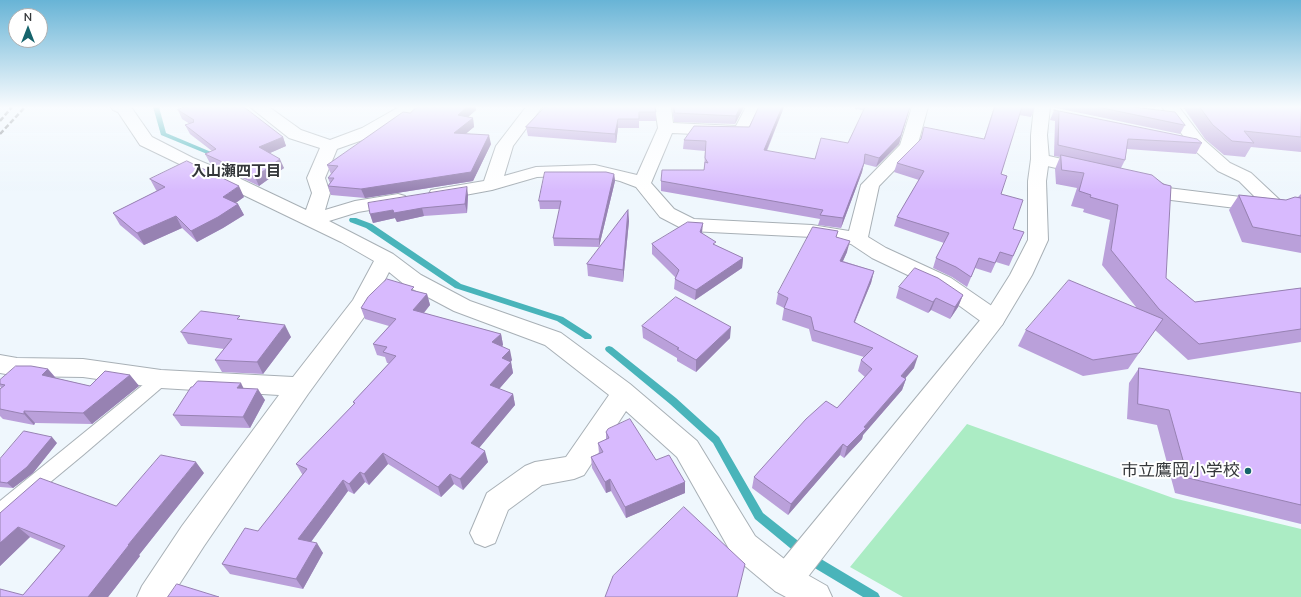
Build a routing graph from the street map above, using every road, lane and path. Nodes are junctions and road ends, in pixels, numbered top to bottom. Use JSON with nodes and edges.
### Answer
{"nodes":[{"id":1,"x":142,"y":135,"type":"edge"},
{"id":2,"x":298,"y":135,"type":"edge"},
{"id":3,"x":360,"y":135,"type":"edge"},
{"id":4,"x":514,"y":135,"type":"edge"},
{"id":5,"x":663,"y":135,"type":"edge"},
{"id":6,"x":912,"y":135,"type":"edge"},
{"id":7,"x":1039,"y":135,"type":"edge"},
{"id":8,"x":1191,"y":135,"type":"edge"},
{"id":9,"x":1174,"y":139,"type":"edge"},
{"id":10,"x":1198,"y":144,"type":"junction"},
{"id":11,"x":330,"y":146,"type":"junction"},
{"id":12,"x":1040,"y":159,"type":"junction"},
{"id":13,"x":1106,"y":174,"type":"edge"},
{"id":14,"x":1129,"y":179,"type":"edge"},
{"id":15,"x":642,"y":183,"type":"junction"},
{"id":16,"x":492,"y":185,"type":"junction"},
{"id":17,"x":312,"y":220,"type":"junction"},
{"id":18,"x":857,"y":238,"type":"junction"},
{"id":19,"x":386,"y":259,"type":"junction"},
{"id":20,"x":994,"y":318,"type":"junction"},
{"id":21,"x":0,"y":364,"type":"edge"},
{"id":22,"x":161,"y":379,"type":"junction"},
{"id":23,"x":299,"y":387,"type":"junction"},
{"id":24,"x":624,"y":394,"type":"junction"},
{"id":25,"x":0,"y":512,"type":"edge"},
{"id":26,"x":484,"y":532,"type":"dead end"},
{"id":27,"x":787,"y":583,"type":"edge"},
{"id":28,"x":153,"y":597,"type":"edge"},
{"id":29,"x":816,"y":597,"type":"edge"}],
"edges":[{"from":1,"to":17,"type":"street"},
{"from":2,"to":11,"type":"street"},
{"from":3,"to":11,"type":"street"},
{"from":4,"to":16,"type":"street"},
{"from":5,"to":15,"type":"street"},
{"from":6,"to":18,"type":"street"},
{"from":7,"to":12,"type":"street"},
{"from":8,"to":10,"type":"street"},
{"from":9,"to":10,"type":"street"},
{"from":10,"to":14,"type":"street"},
{"from":11,"to":17,"type":"street"},
{"from":12,"to":13,"type":"street"},
{"from":12,"to":20,"type":"street"},
{"from":15,"to":16,"type":"street"},
{"from":15,"to":18,"type":"street"},
{"from":16,"to":17,"type":"street"},
{"from":17,"to":19,"type":"street"},
{"from":18,"to":20,"type":"street"},
{"from":19,"to":23,"type":"street"},
{"from":19,"to":24,"type":"street"},
{"from":20,"to":27,"type":"street"},
{"from":21,"to":22,"type":"street"},
{"from":22,"to":23,"type":"street"},
{"from":22,"to":25,"type":"lane"},
{"from":23,"to":28,"type":"street"},
{"from":24,"to":26,"type":"street"},
{"from":24,"to":27,"type":"street"},
{"from":27,"to":29,"type":"street"}]}
